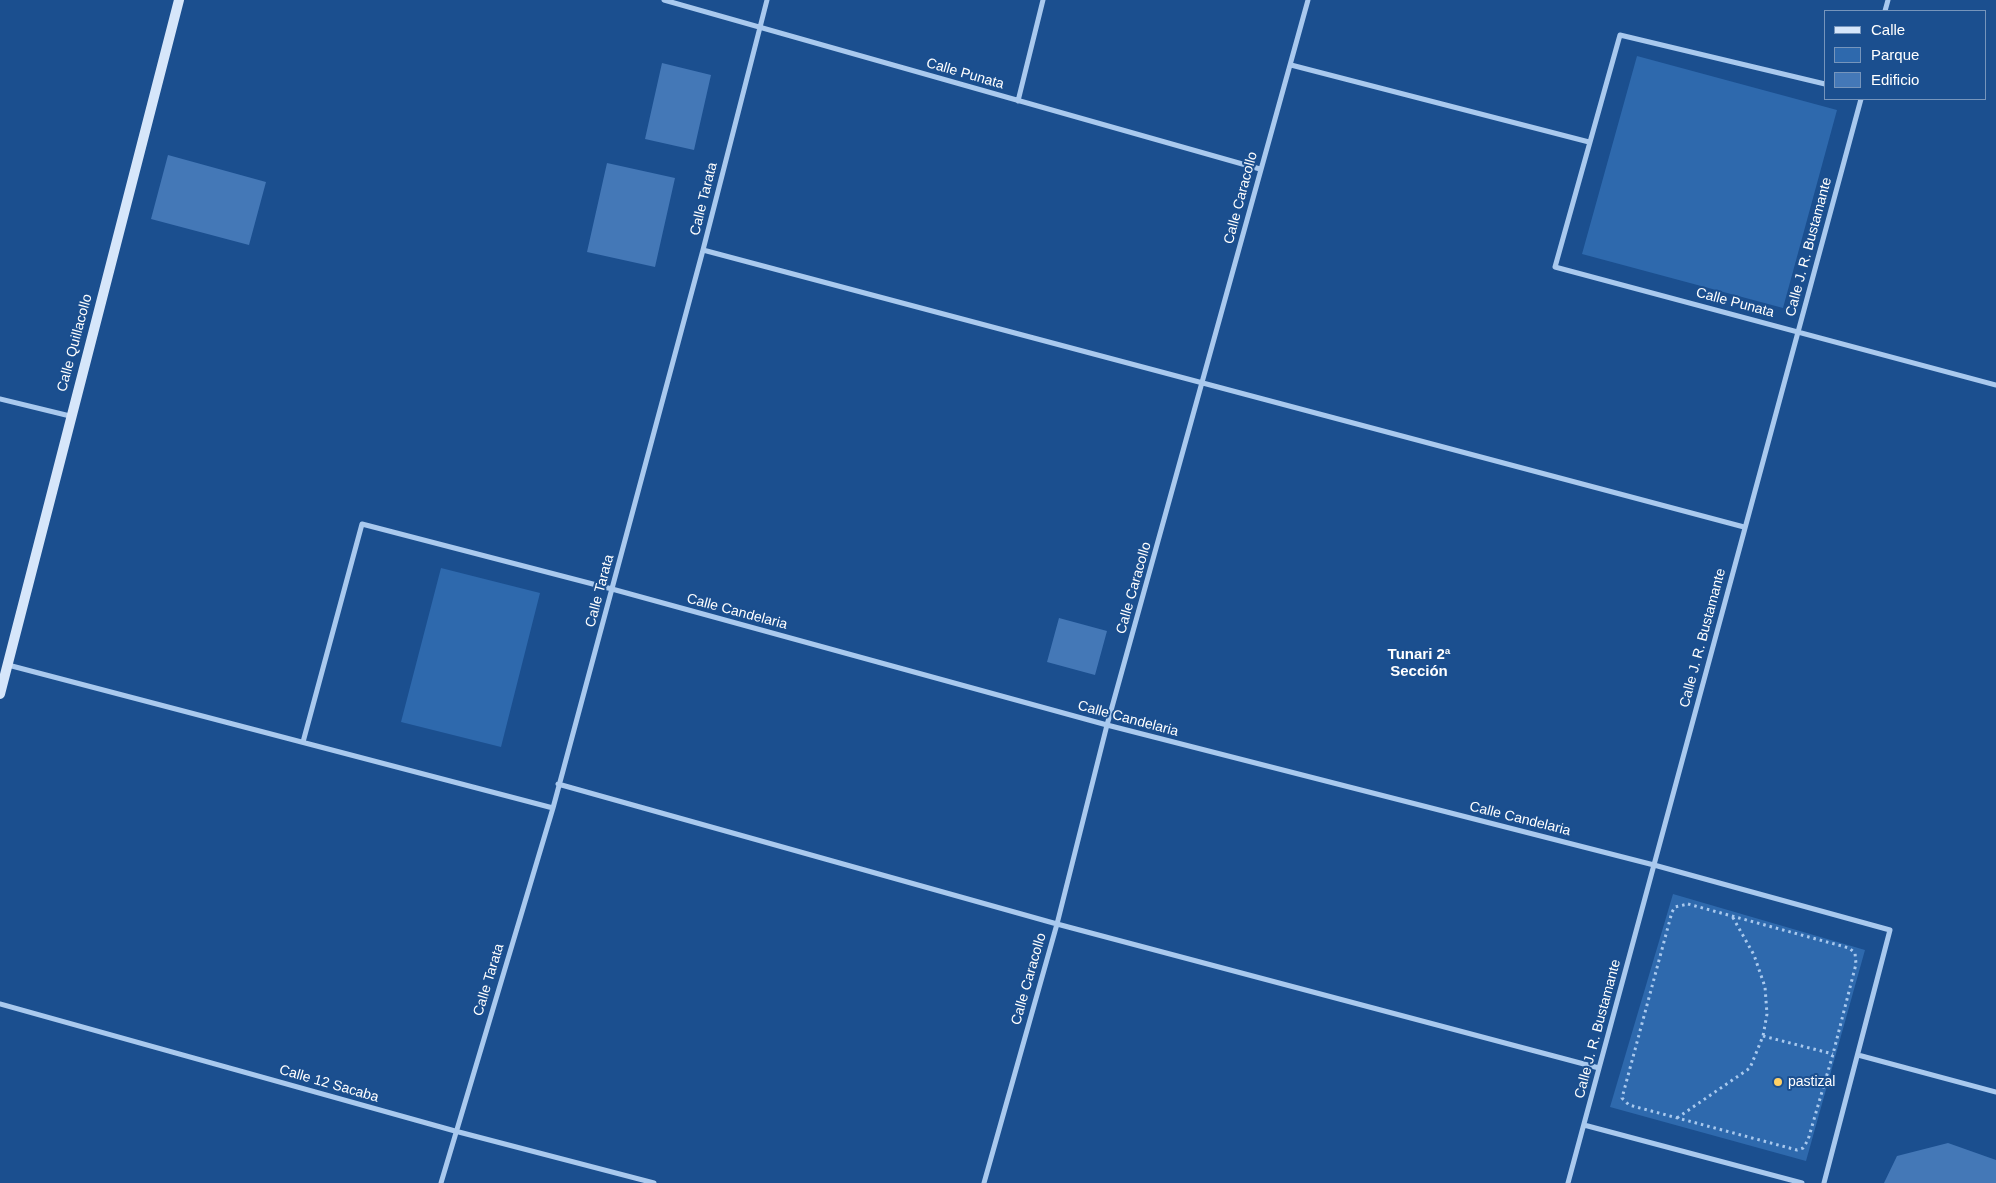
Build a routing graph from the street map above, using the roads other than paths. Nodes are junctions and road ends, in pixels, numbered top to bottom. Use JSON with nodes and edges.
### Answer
{"nodes":[{"id":1,"x":179,"y":0,"type":"edge"},
{"id":2,"x":664,"y":0,"type":"edge"},
{"id":3,"x":766,"y":0,"type":"edge"},
{"id":4,"x":1043,"y":0,"type":"edge"},
{"id":5,"x":1308,"y":0,"type":"edge"},
{"id":6,"x":760,"y":26,"type":"junction"},
{"id":7,"x":1291,"y":65,"type":"junction"},
{"id":8,"x":1824,"y":84,"type":"edge"},
{"id":9,"x":1861,"y":100,"type":"edge"},
{"id":10,"x":1018,"y":101,"type":"junction"},
{"id":11,"x":1589,"y":142,"type":"junction"},
{"id":12,"x":1260,"y":169,"type":"junction"},
{"id":13,"x":703,"y":250,"type":"junction"},
{"id":14,"x":1798,"y":332,"type":"junction"},
{"id":15,"x":1202,"y":384,"type":"junction"},
{"id":16,"x":1996,"y":385,"type":"edge"},
{"id":17,"x":0,"y":399,"type":"edge"},
{"id":18,"x":70,"y":416,"type":"junction"},
{"id":19,"x":1744,"y":527,"type":"junction"},
{"id":20,"x":612,"y":589,"type":"junction"},
{"id":21,"x":8,"y":665,"type":"junction"},
{"id":22,"x":0,"y":694,"type":"edge"},
{"id":23,"x":1107,"y":726,"type":"junction"},
{"id":24,"x":303,"y":742,"type":"junction"},
{"id":25,"x":558,"y":784,"type":"junction"},
{"id":26,"x":553,"y":808,"type":"junction"},
{"id":27,"x":1654,"y":865,"type":"junction"},
{"id":28,"x":1057,"y":924,"type":"junction"},
{"id":29,"x":0,"y":1004,"type":"edge"},
{"id":30,"x":1858,"y":1055,"type":"junction"},
{"id":31,"x":1599,"y":1068,"type":"junction"},
{"id":32,"x":1996,"y":1092,"type":"edge"},
{"id":33,"x":1584,"y":1125,"type":"junction"},
{"id":34,"x":455,"y":1131,"type":"junction"},
{"id":35,"x":441,"y":1183,"type":"edge"},
{"id":36,"x":654,"y":1183,"type":"edge"},
{"id":37,"x":984,"y":1183,"type":"edge"},
{"id":38,"x":1568,"y":1183,"type":"edge"},
{"id":39,"x":1802,"y":1183,"type":"edge"},
{"id":40,"x":1824,"y":1183,"type":"edge"}],
"edges":[{"from":1,"to":18,"type":"street","name":"Calle Quillacollo"},
{"from":2,"to":6,"type":"street","name":"Calle Punata"},
{"from":3,"to":6,"type":"street","name":"Calle Tarata"},
{"from":4,"to":10,"type":"street"},
{"from":5,"to":7,"type":"street","name":"Calle Caracollo"},
{"from":6,"to":10,"type":"street","name":"Calle Punata"},
{"from":6,"to":13,"type":"street","name":"Calle Tarata"},
{"from":7,"to":11,"type":"street"},
{"from":7,"to":12,"type":"street","name":"Calle Caracollo"},
{"from":8,"to":11,"type":"street"},
{"from":9,"to":14,"type":"street","name":"Calle J. R. Bustamante"},
{"from":10,"to":12,"type":"street","name":"Calle Punata"},
{"from":11,"to":14,"type":"street","name":"Calle Punata"},
{"from":12,"to":15,"type":"street","name":"Calle Caracollo"},
{"from":13,"to":15,"type":"street"},
{"from":13,"to":20,"type":"street","name":"Calle Tarata"},
{"from":14,"to":16,"type":"street","name":"Calle Punata"},
{"from":14,"to":19,"type":"street","name":"Calle J. R. Bustamante"},
{"from":15,"to":19,"type":"street"},
{"from":15,"to":23,"type":"street","name":"Calle Caracollo"},
{"from":17,"to":18,"type":"street"},
{"from":18,"to":21,"type":"street","name":"Calle Quillacollo"},
{"from":19,"to":27,"type":"street","name":"Calle J. R. Bustamante"},
{"from":20,"to":23,"type":"street","name":"Calle Candelaria"},
{"from":20,"to":24,"type":"street","name":"Calle Candelaria"},
{"from":20,"to":25,"type":"street","name":"Calle Tarata"},
{"from":21,"to":22,"type":"street","name":"Calle Quillacollo"},
{"from":21,"to":24,"type":"street"},
{"from":23,"to":27,"type":"street","name":"Calle Candelaria"},
{"from":23,"to":28,"type":"street","name":"Calle Caracollo"},
{"from":24,"to":26,"type":"street"},
{"from":25,"to":26,"type":"street","name":"Calle Tarata"},
{"from":25,"to":28,"type":"street"},
{"from":26,"to":34,"type":"street","name":"Calle Tarata"},
{"from":27,"to":30,"type":"street","name":"Calle Candelaria"},
{"from":27,"to":31,"type":"street","name":"Calle J. R. Bustamante"},
{"from":28,"to":31,"type":"street"},
{"from":28,"to":37,"type":"street","name":"Calle Caracollo"},
{"from":29,"to":34,"type":"street","name":"Calle 12 Sacaba"},
{"from":30,"to":32,"type":"street"},
{"from":30,"to":40,"type":"street"},
{"from":31,"to":33,"type":"street","name":"Calle J. R. Bustamante"},
{"from":33,"to":38,"type":"street","name":"Calle J. R. Bustamante"},
{"from":33,"to":39,"type":"street"},
{"from":34,"to":35,"type":"street","name":"Calle Tarata"},
{"from":34,"to":36,"type":"street","name":"Calle 12 Sacaba"}]}
